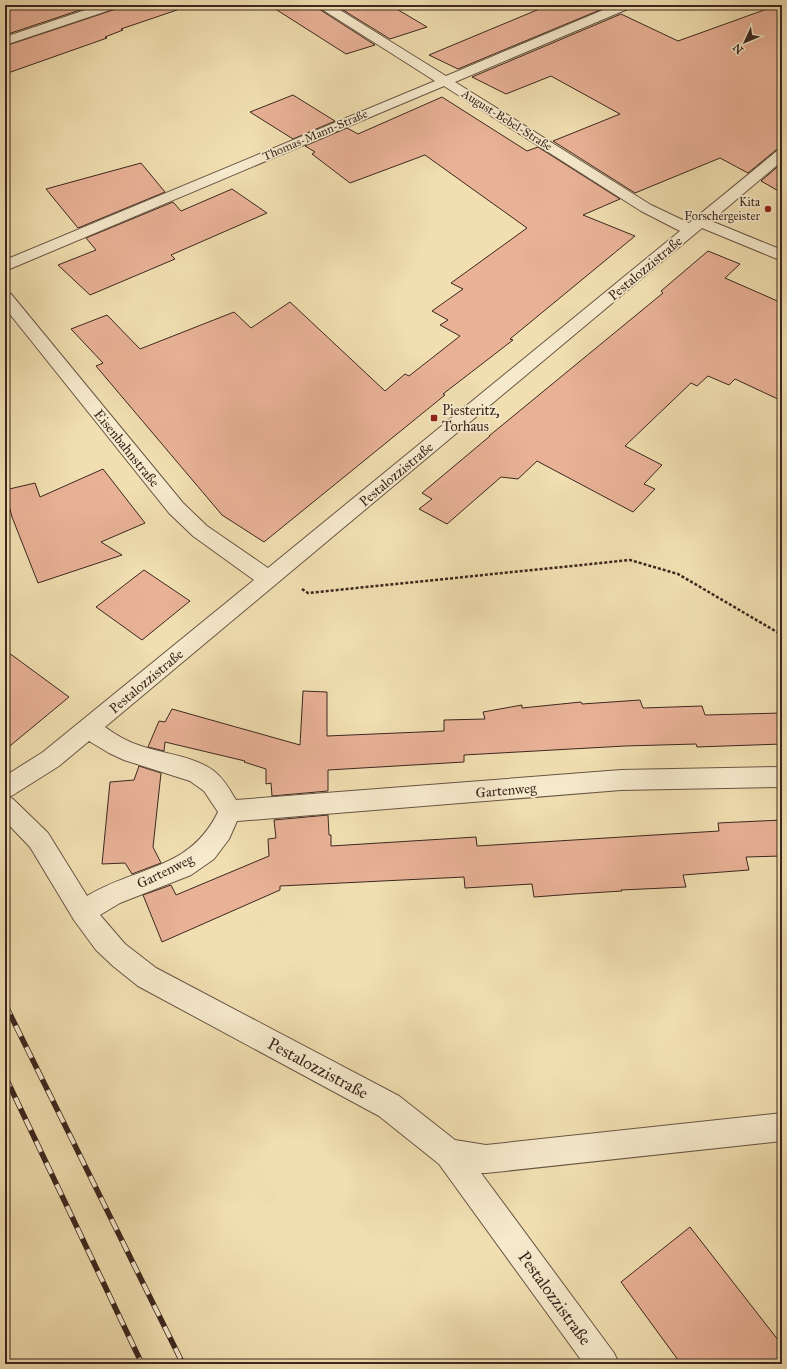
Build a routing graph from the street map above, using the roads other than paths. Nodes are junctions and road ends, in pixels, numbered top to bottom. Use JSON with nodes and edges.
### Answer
{"nodes":[{"id":1,"x":112,"y":5,"type":"edge"},
{"id":2,"x":324,"y":5,"type":"edge"},
{"id":3,"x":626,"y":5,"type":"edge"},
{"id":4,"x":5,"y":41,"type":"edge"},
{"id":5,"x":446,"y":81,"type":"junction"},
{"id":6,"x":782,"y":154,"type":"edge"},
{"id":7,"x":696,"y":226,"type":"junction"},
{"id":8,"x":782,"y":256,"type":"edge"},
{"id":9,"x":5,"y":266,"type":"edge"},
{"id":10,"x":5,"y":297,"type":"edge"},
{"id":11,"x":272,"y":576,"type":"junction"},
{"id":12,"x":89,"y":728,"type":"junction"},
{"id":13,"x":782,"y":776,"type":"edge"},
{"id":14,"x":5,"y":788,"type":"edge"},
{"id":15,"x":5,"y":806,"type":"edge"},
{"id":16,"x":230,"y":812,"type":"junction"},
{"id":17,"x":83,"y":912,"type":"junction"},
{"id":18,"x":782,"y":1127,"type":"edge"},
{"id":19,"x":449,"y":1154,"type":"junction"},
{"id":20,"x":603,"y":1364,"type":"edge"}],
"edges":[{"from":1,"to":4,"type":"street"},
{"from":2,"to":5,"type":"street","name":"August-Bebel-Straße"},
{"from":3,"to":5,"type":"street","name":"Thomas-Mann-Straße"},
{"from":5,"to":7,"type":"street","name":"August-Bebel-Straße"},
{"from":5,"to":9,"type":"street","name":"Thomas-Mann-Straße"},
{"from":6,"to":7,"type":"street","name":"Pestalozzistraße"},
{"from":7,"to":8,"type":"street","name":"August-Bebel-Straße"},
{"from":7,"to":11,"type":"street","name":"Pestalozzistraße"},
{"from":10,"to":11,"type":"street","name":"Eisenbahnstraße"},
{"from":11,"to":12,"type":"street","name":"Pestalozzistraße"},
{"from":12,"to":14,"type":"street","name":"Pestalozzistraße"},
{"from":12,"to":16,"type":"street"},
{"from":13,"to":16,"type":"street","name":"Gartenweg"},
{"from":15,"to":17,"type":"street","name":"Pestalozzistraße"},
{"from":16,"to":17,"type":"street","name":"Gartenweg"},
{"from":17,"to":19,"type":"street","name":"Pestalozzistraße"},
{"from":18,"to":19,"type":"street"},
{"from":19,"to":20,"type":"street","name":"Pestalozzistraße"}]}
